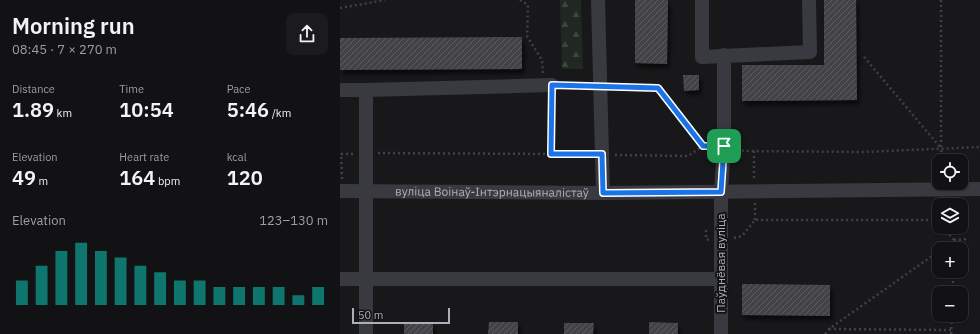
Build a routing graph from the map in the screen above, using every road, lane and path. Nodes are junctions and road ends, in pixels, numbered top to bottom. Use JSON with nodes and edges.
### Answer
{"nodes":[{"id":1,"x":385,"y":0,"type":"edge"},
{"id":2,"x":520,"y":0,"type":"edge"},
{"id":3,"x":598,"y":0,"type":"edge"},
{"id":4,"x":702,"y":0,"type":"edge"},
{"id":5,"x":810,"y":0,"type":"edge"},
{"id":6,"x":941,"y":0,"type":"edge"},
{"id":7,"x":340,"y":8,"type":"edge"},
{"id":8,"x":724,"y":55,"type":"junction"},
{"id":9,"x":864,"y":57,"type":"dead end"},
{"id":10,"x":548,"y":85,"type":"junction"},
{"id":11,"x":600,"y":87,"type":"junction"},
{"id":12,"x":340,"y":90,"type":"edge"},
{"id":13,"x":366,"y":90,"type":"junction"},
{"id":14,"x":703,"y":146,"type":"junction"},
{"id":15,"x":724,"y":146,"type":"junction"},
{"id":16,"x":980,"y":147,"type":"edge"},
{"id":17,"x":941,"y":148,"type":"junction"},
{"id":18,"x":366,"y":153,"type":"junction"},
{"id":19,"x":551,"y":154,"type":"junction"},
{"id":20,"x":602,"y":154,"type":"junction"},
{"id":21,"x":941,"y":154,"type":"edge"},
{"id":22,"x":980,"y":189,"type":"edge"},
{"id":23,"x":341,"y":191,"type":"edge"},
{"id":24,"x":367,"y":191,"type":"junction"},
{"id":25,"x":721,"y":192,"type":"junction"},
{"id":26,"x":603,"y":193,"type":"junction"},
{"id":27,"x":932,"y":221,"type":"edge"},
{"id":28,"x":949,"y":234,"type":"edge"},
{"id":29,"x":969,"y":239,"type":"dead end"},
{"id":30,"x":720,"y":240,"type":"junction"},
{"id":31,"x":954,"y":240,"type":"junction"},
{"id":32,"x":951,"y":242,"type":"edge"},
{"id":33,"x":932,"y":256,"type":"edge"},
{"id":34,"x":340,"y":279,"type":"edge"},
{"id":35,"x":366,"y":279,"type":"junction"},
{"id":36,"x":720,"y":279,"type":"junction"},
{"id":37,"x":952,"y":322,"type":"edge"},
{"id":38,"x":829,"y":329,"type":"junction"},
{"id":39,"x":934,"y":330,"type":"junction"},
{"id":40,"x":951,"y":330,"type":"junction"},
{"id":41,"x":366,"y":334,"type":"edge"},
{"id":42,"x":721,"y":334,"type":"edge"},
{"id":43,"x":824,"y":334,"type":"edge"},
{"id":44,"x":934,"y":334,"type":"edge"},
{"id":45,"x":951,"y":334,"type":"edge"}],
"edges":[{"from":1,"to":7,"type":"path"},
{"from":2,"to":10,"type":"path"},
{"from":3,"to":11,"type":"street"},
{"from":4,"to":8,"type":"street"},
{"from":5,"to":8,"type":"street"},
{"from":6,"to":17,"type":"path"},
{"from":8,"to":15,"type":"street","name":"Паўднёвая вуліца"},
{"from":9,"to":17,"type":"path"},
{"from":10,"to":11,"type":"path"},
{"from":10,"to":13,"type":"street"},
{"from":10,"to":19,"type":"path"},
{"from":11,"to":14,"type":"path"},
{"from":11,"to":20,"type":"street"},
{"from":12,"to":13,"type":"street"},
{"from":13,"to":18,"type":"street"},
{"from":14,"to":15,"type":"path"},
{"from":14,"to":20,"type":"path"},
{"from":15,"to":17,"type":"path"},
{"from":15,"to":25,"type":"street","name":"Паўднёвая вуліца"},
{"from":16,"to":17,"type":"path"},
{"from":17,"to":21,"type":"path"},
{"from":18,"to":19,"type":"path"},
{"from":18,"to":23,"type":"path"},
{"from":18,"to":24,"type":"street"},
{"from":19,"to":20,"type":"path"},
{"from":20,"to":26,"type":"street"},
{"from":22,"to":25,"type":"street","name":"вуліца Воінаў-Інтэрнацыяналістаў"},
{"from":23,"to":24,"type":"street","name":"вуліца Воінаў-Інтэрнацыяналістаў"},
{"from":24,"to":26,"type":"street","name":"вуліца Воінаў-Інтэрнацыяналістаў"},
{"from":24,"to":35,"type":"street"},
{"from":25,"to":26,"type":"street","name":"вуліца Воінаў-Інтэрнацыяналістаў"},
{"from":25,"to":30,"type":"street","name":"Паўднёвая вуліца"},
{"from":27,"to":30,"type":"path"},
{"from":28,"to":31,"type":"path"},
{"from":29,"to":31,"type":"path"},
{"from":30,"to":36,"type":"street","name":"Паўднёвая вуліца"},
{"from":31,"to":32,"type":"path"},
{"from":33,"to":38,"type":"path"},
{"from":34,"to":35,"type":"street"},
{"from":35,"to":36,"type":"street"},
{"from":35,"to":41,"type":"street"},
{"from":36,"to":42,"type":"street","name":"Паўднёвая вуліца"},
{"from":37,"to":40,"type":"path"},
{"from":38,"to":39,"type":"path"},
{"from":38,"to":43,"type":"path"},
{"from":39,"to":40,"type":"path"},
{"from":39,"to":44,"type":"path"},
{"from":40,"to":45,"type":"path"}]}
